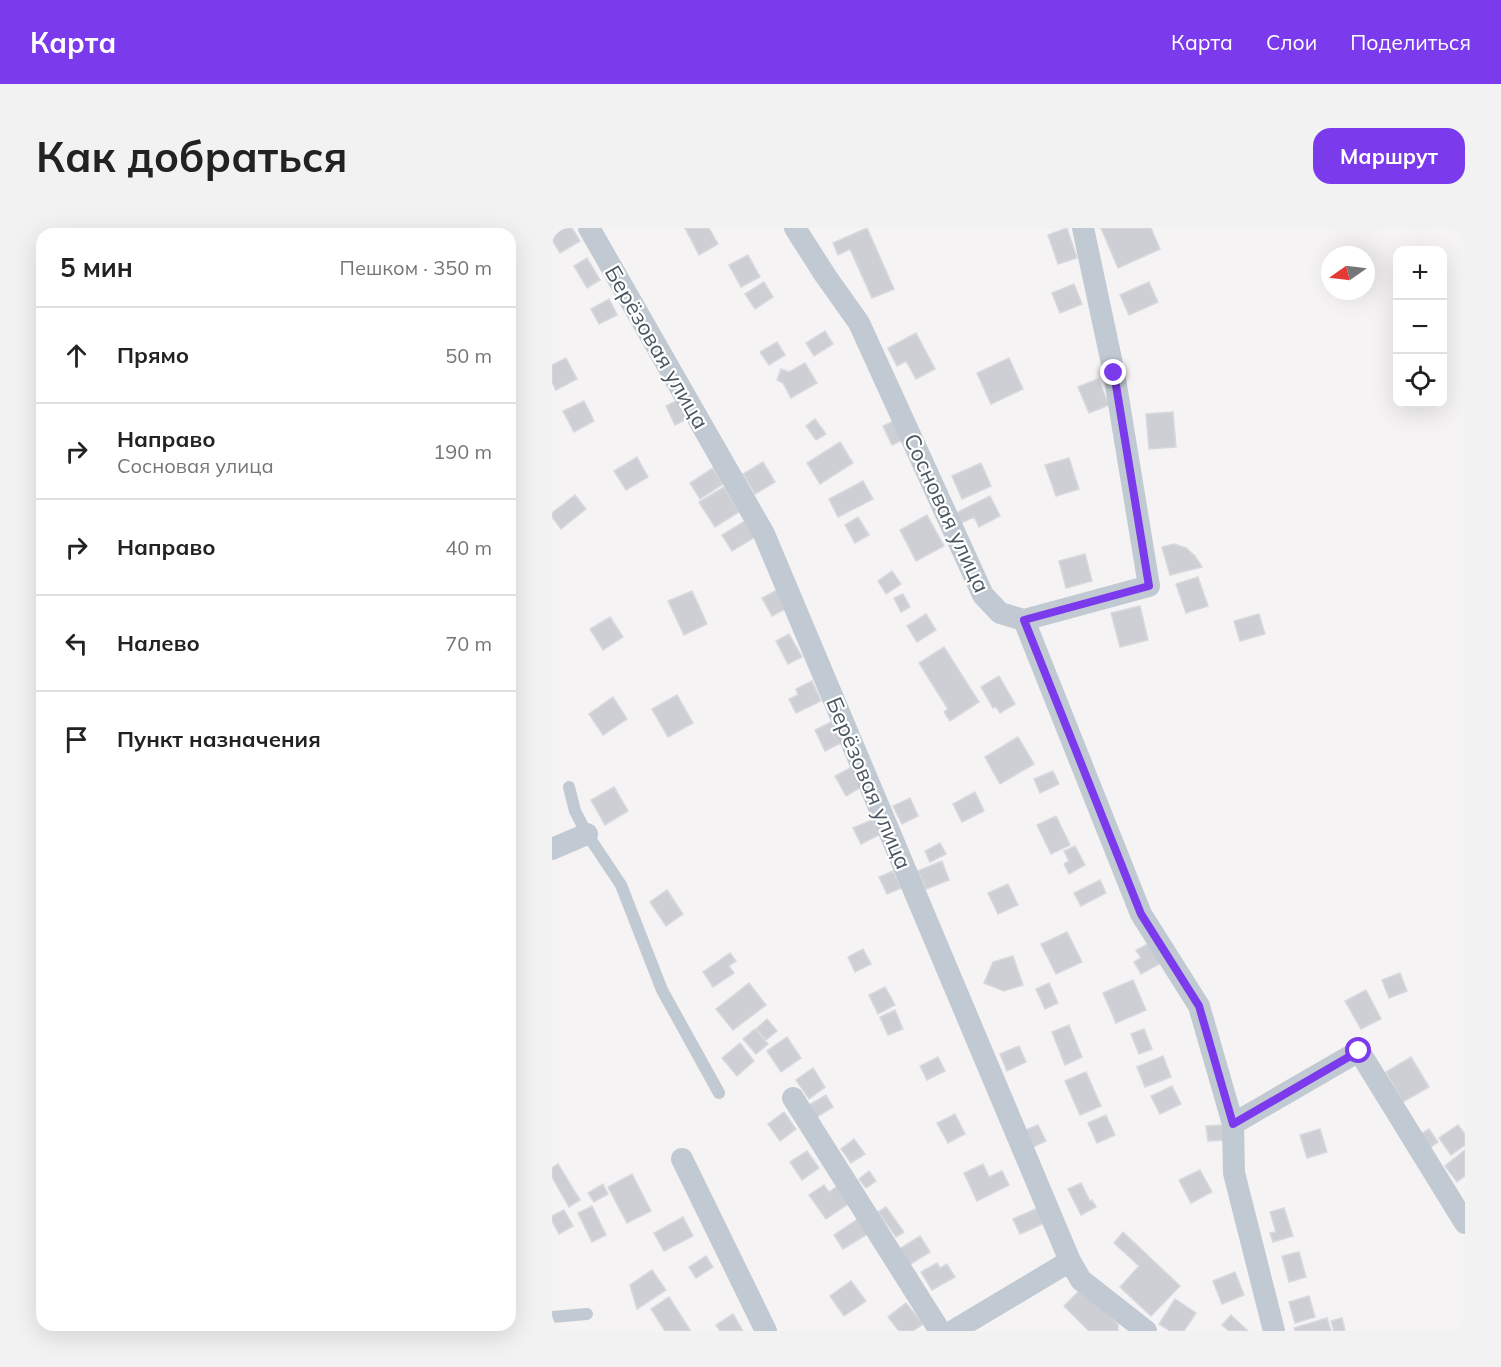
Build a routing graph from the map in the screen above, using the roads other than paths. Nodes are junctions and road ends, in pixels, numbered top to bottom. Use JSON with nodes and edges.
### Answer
{"nodes":[{"id":1,"x":589,"y":228,"type":"edge"},
{"id":2,"x":795,"y":228,"type":"edge"},
{"id":3,"x":1083,"y":228,"type":"edge"},
{"id":4,"x":1024,"y":620,"type":"junction"},
{"id":5,"x":568,"y":787,"type":"dead end"},
{"id":6,"x":587,"y":834,"type":"junction"},
{"id":7,"x":552,"y":849,"type":"edge"},
{"id":8,"x":719,"y":1093,"type":"dead end"},
{"id":9,"x":793,"y":1098,"type":"dead end"},
{"id":10,"x":1233,"y":1124,"type":"junction"},
{"id":11,"x":682,"y":1159,"type":"dead end"},
{"id":12,"x":1465,"y":1223,"type":"edge"},
{"id":13,"x":1070,"y":1261,"type":"junction"},
{"id":14,"x":587,"y":1314,"type":"dead end"},
{"id":15,"x":552,"y":1317,"type":"edge"},
{"id":16,"x":766,"y":1331,"type":"edge"},
{"id":17,"x":940,"y":1331,"type":"edge"},
{"id":18,"x":953,"y":1331,"type":"edge"},
{"id":19,"x":1146,"y":1331,"type":"edge"},
{"id":20,"x":1274,"y":1331,"type":"edge"}],
"edges":[{"from":1,"to":13,"type":"street","name":"Берёзовая улица"},
{"from":2,"to":4,"type":"street","name":"Сосновая улица"},
{"from":3,"to":4,"type":"street"},
{"from":4,"to":10,"type":"street"},
{"from":5,"to":6,"type":"lane"},
{"from":6,"to":7,"type":"street"},
{"from":6,"to":8,"type":"lane"},
{"from":9,"to":17,"type":"street"},
{"from":10,"to":12,"type":"street"},
{"from":10,"to":20,"type":"street"},
{"from":11,"to":16,"type":"street"},
{"from":13,"to":18,"type":"street"},
{"from":13,"to":19,"type":"street","name":"Берёзовая улица"},
{"from":14,"to":15,"type":"lane"}]}
